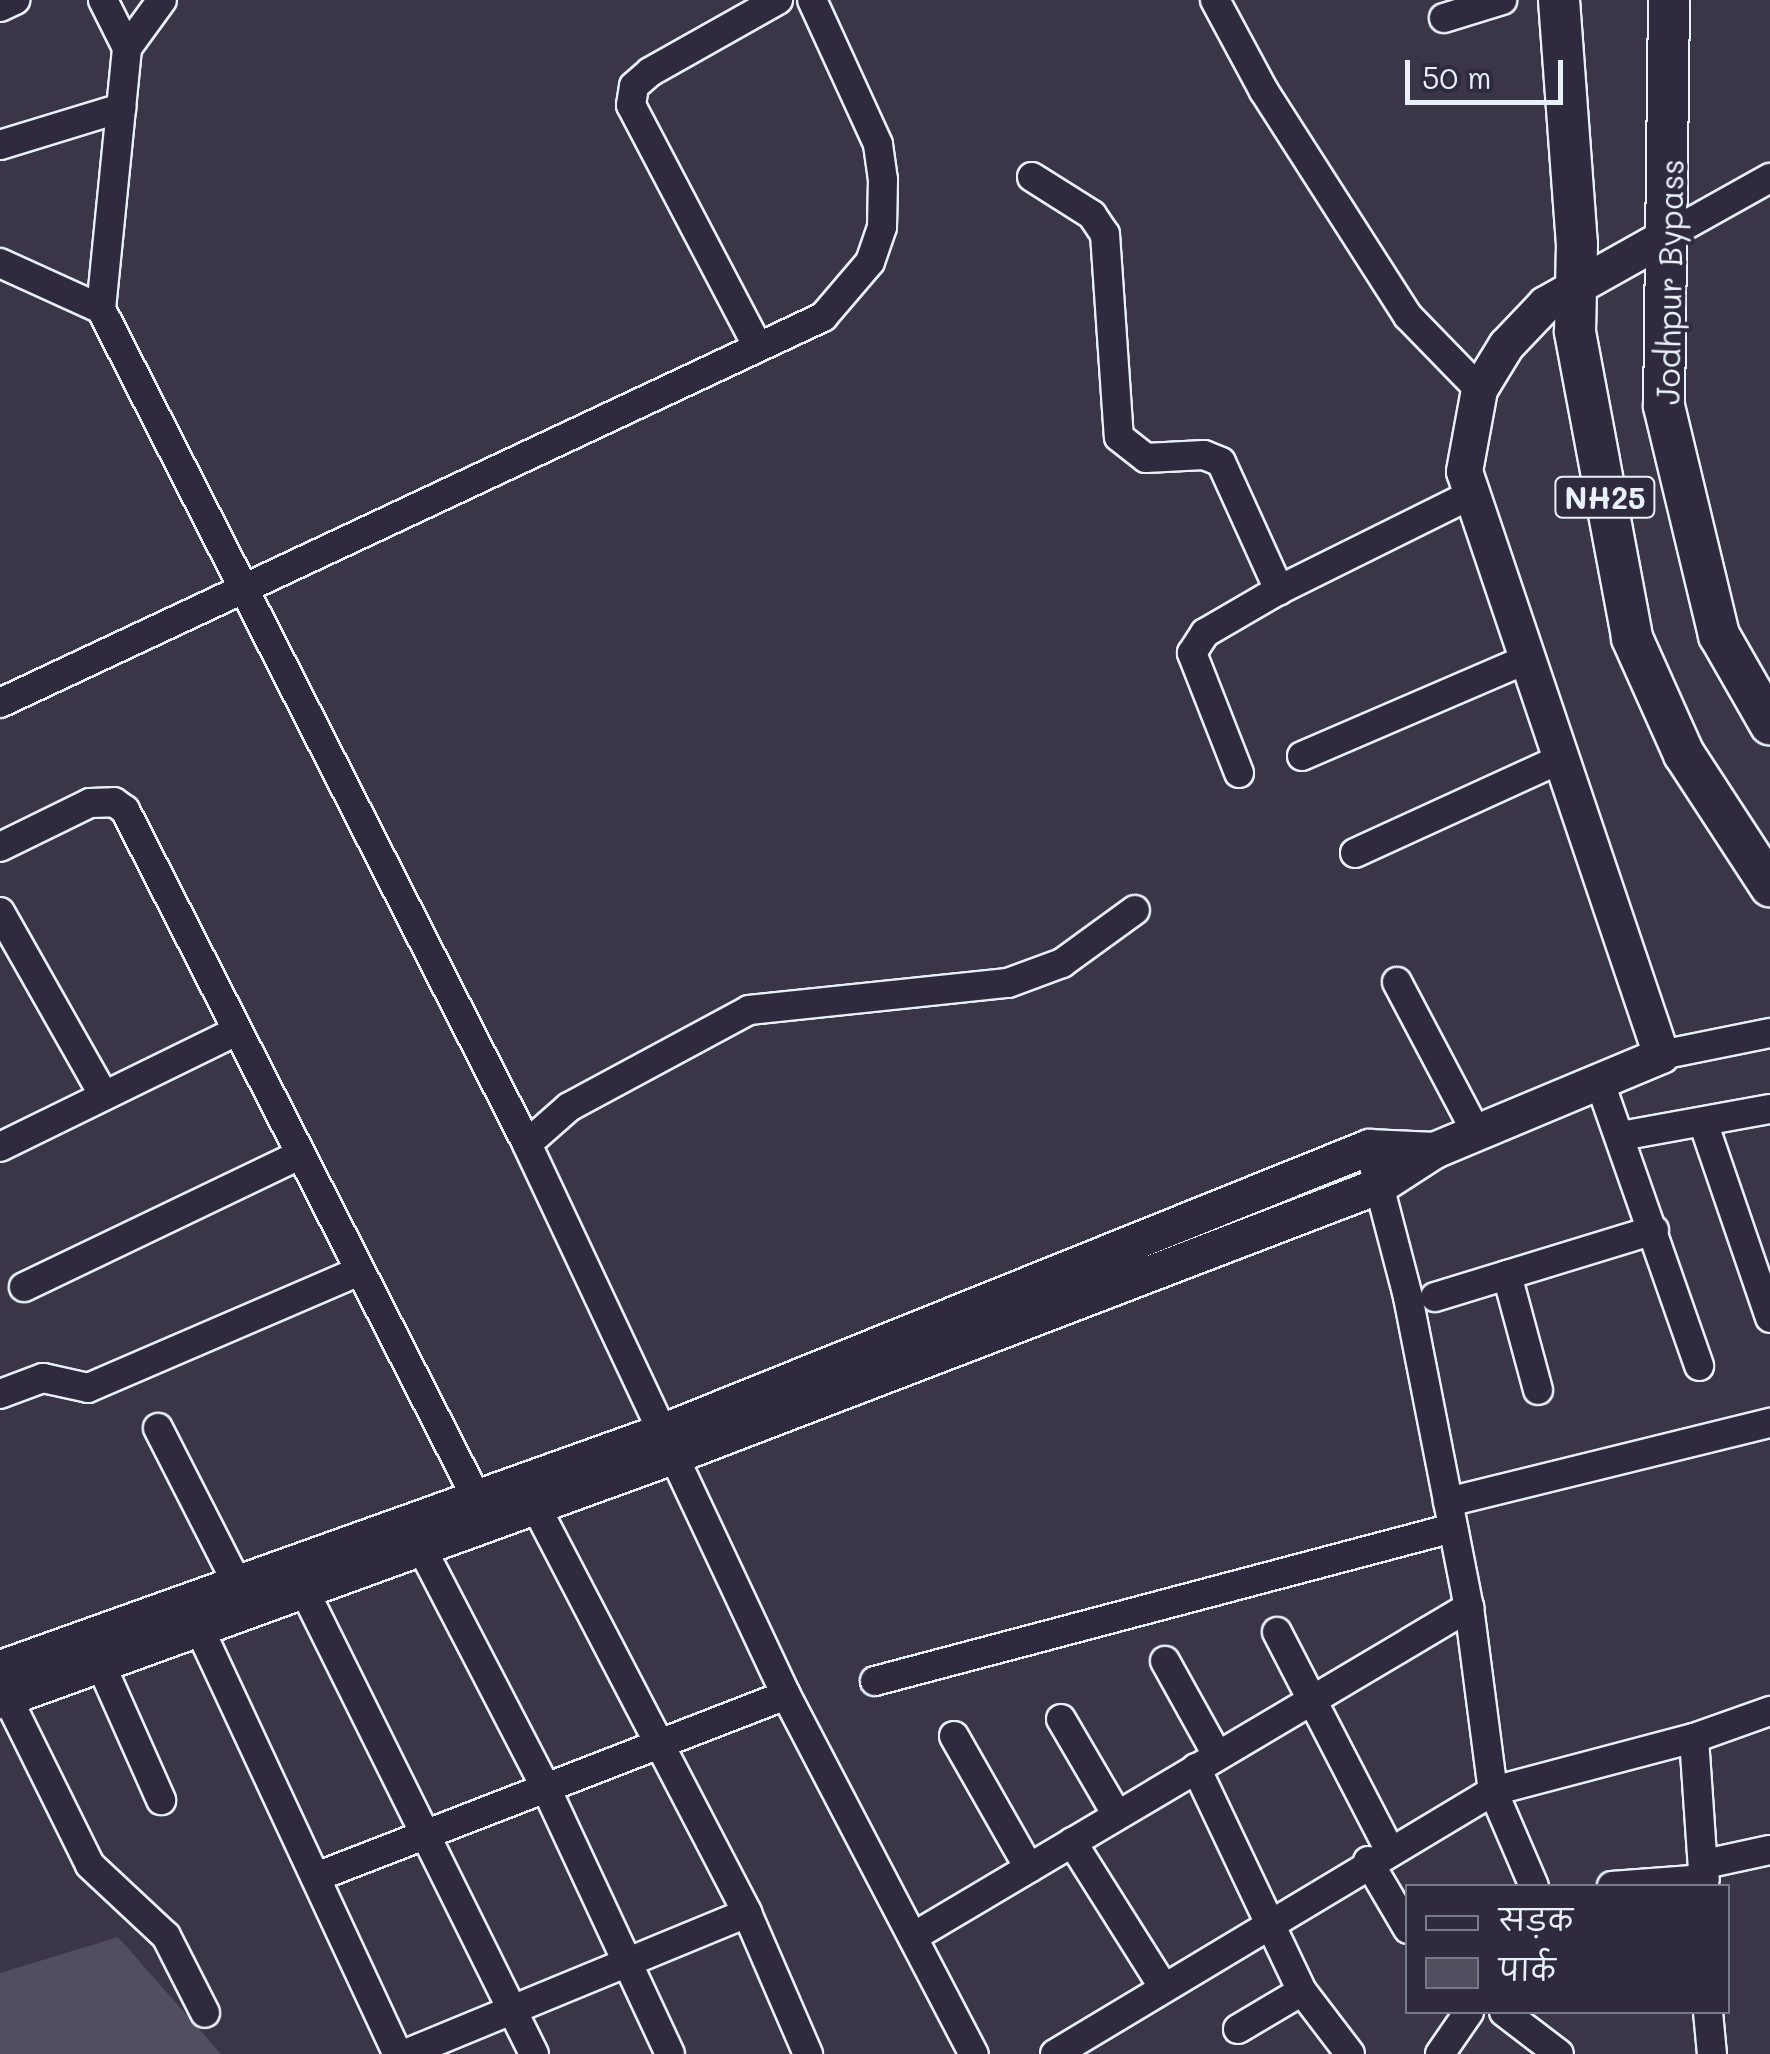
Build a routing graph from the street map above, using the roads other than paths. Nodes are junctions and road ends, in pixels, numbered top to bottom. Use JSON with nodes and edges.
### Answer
{"nodes":[{"id":1,"x":15,"y":0,"type":"edge"},
{"id":2,"x":104,"y":0,"type":"edge"},
{"id":3,"x":162,"y":0,"type":"edge"},
{"id":4,"x":778,"y":0,"type":"edge"},
{"id":5,"x":812,"y":0,"type":"edge"},
{"id":6,"x":1215,"y":0,"type":"edge"},
{"id":7,"x":1502,"y":0,"type":"edge"},
{"id":8,"x":1559,"y":0,"type":"edge"},
{"id":9,"x":1669,"y":0,"type":"edge"},
{"id":10,"x":0,"y":7,"type":"edge"},
{"id":11,"x":1444,"y":18,"type":"dead end"},
{"id":12,"x":127,"y":48,"type":"junction"},
{"id":13,"x":121,"y":108,"type":"junction"},
{"id":14,"x":0,"y":145,"type":"edge"},
{"id":15,"x":1032,"y":176,"type":"dead end"},
{"id":16,"x":1770,"y":178,"type":"edge"},
{"id":17,"x":1668,"y":235,"type":"junction"},
{"id":18,"x":0,"y":262,"type":"edge"},
{"id":19,"x":1573,"y":288,"type":"junction"},
{"id":20,"x":101,"y":308,"type":"junction"},
{"id":21,"x":758,"y":347,"type":"junction"},
{"id":22,"x":1479,"y":389,"type":"junction"},
{"id":23,"x":1470,"y":496,"type":"junction"},
{"id":24,"x":245,"y":590,"type":"junction"},
{"id":25,"x":1279,"y":590,"type":"junction"},
{"id":26,"x":1525,"y":660,"type":"junction"},
{"id":27,"x":0,"y":704,"type":"edge"},
{"id":28,"x":1770,"y":724,"type":"edge"},
{"id":29,"x":1302,"y":756,"type":"dead end"},
{"id":30,"x":1558,"y":760,"type":"junction"},
{"id":31,"x":1240,"y":773,"type":"dead end"},
{"id":32,"x":0,"y":847,"type":"edge"},
{"id":33,"x":1355,"y":853,"type":"dead end"},
{"id":34,"x":1770,"y":886,"type":"edge"},
{"id":35,"x":1135,"y":910,"type":"dead end"},
{"id":36,"x":0,"y":912,"type":"edge"},
{"id":37,"x":1397,"y":982,"type":"dead end"},
{"id":38,"x":235,"y":1032,"type":"junction"},
{"id":39,"x":1770,"y":1033,"type":"edge"},
{"id":40,"x":1661,"y":1056,"type":"junction"},
{"id":41,"x":1600,"y":1080,"type":"junction"},
{"id":42,"x":104,"y":1096,"type":"junction"},
{"id":43,"x":1770,"y":1109,"type":"edge"},
{"id":44,"x":1703,"y":1122,"type":"junction"},
{"id":45,"x":1476,"y":1132,"type":"junction"},
{"id":46,"x":1621,"y":1136,"type":"junction"},
{"id":47,"x":526,"y":1144,"type":"junction"},
{"id":48,"x":0,"y":1146,"type":"edge"},
{"id":49,"x":1370,"y":1147,"type":"junction"},
{"id":50,"x":1434,"y":1150,"type":"junction"},
{"id":51,"x":299,"y":1155,"type":"junction"},
{"id":52,"x":1380,"y":1185,"type":"junction"},
{"id":53,"x":1654,"y":1230,"type":"junction"},
{"id":54,"x":360,"y":1271,"type":"junction"},
{"id":55,"x":1508,"y":1275,"type":"junction"},
{"id":56,"x":24,"y":1287,"type":"dead end"},
{"id":57,"x":1434,"y":1297,"type":"dead end"},
{"id":58,"x":1770,"y":1318,"type":"edge"},
{"id":59,"x":1699,"y":1366,"type":"dead end"},
{"id":60,"x":1538,"y":1390,"type":"dead end"},
{"id":61,"x":0,"y":1394,"type":"edge"},
{"id":62,"x":1770,"y":1423,"type":"edge"},
{"id":63,"x":158,"y":1428,"type":"dead end"},
{"id":64,"x":670,"y":1442,"type":"junction"},
{"id":65,"x":476,"y":1497,"type":"junction"},
{"id":66,"x":535,"y":1505,"type":"junction"},
{"id":67,"x":1450,"y":1515,"type":"junction"},
{"id":68,"x":420,"y":1548,"type":"junction"},
{"id":69,"x":237,"y":1583,"type":"junction"},
{"id":70,"x":302,"y":1588,"type":"junction"},
{"id":71,"x":1469,"y":1608,"type":"junction"},
{"id":72,"x":198,"y":1628,"type":"junction"},
{"id":73,"x":1277,"y":1632,"type":"dead end"},
{"id":74,"x":1166,"y":1661,"type":"dead end"},
{"id":75,"x":101,"y":1665,"type":"junction"},
{"id":76,"x":875,"y":1681,"type":"dead end"},
{"id":77,"x":2,"y":1689,"type":"edge"},
{"id":78,"x":786,"y":1696,"type":"junction"},
{"id":79,"x":1313,"y":1698,"type":"junction"},
{"id":80,"x":1770,"y":1711,"type":"edge"},
{"id":81,"x":1060,"y":1718,"type":"dead end"},
{"id":82,"x":954,"y":1736,"type":"dead end"},
{"id":83,"x":1694,"y":1738,"type":"junction"},
{"id":84,"x":658,"y":1744,"type":"junction"},
{"id":85,"x":1207,"y":1762,"type":"junction"},
{"id":86,"x":546,"y":1788,"type":"junction"},
{"id":87,"x":1493,"y":1791,"type":"junction"},
{"id":88,"x":161,"y":1800,"type":"dead end"},
{"id":89,"x":1117,"y":1816,"type":"junction"},
{"id":90,"x":427,"y":1834,"type":"junction"},
{"id":91,"x":1072,"y":1842,"type":"junction"},
{"id":92,"x":1770,"y":1850,"type":"edge"},
{"id":93,"x":1379,"y":1855,"type":"junction"},
{"id":94,"x":1029,"y":1868,"type":"junction"},
{"id":95,"x":1705,"y":1876,"type":"edge"},
{"id":96,"x":316,"y":1877,"type":"junction"},
{"id":97,"x":1533,"y":1884,"type":"edge"},
{"id":98,"x":1631,"y":1884,"type":"edge"},
{"id":99,"x":747,"y":1912,"type":"junction"},
{"id":100,"x":1405,"y":1920,"type":"edge"},
{"id":101,"x":1266,"y":1923,"type":"junction"},
{"id":102,"x":913,"y":1937,"type":"junction"},
{"id":103,"x":628,"y":1964,"type":"junction"},
{"id":104,"x":1162,"y":1985,"type":"junction"},
{"id":105,"x":1302,"y":1991,"type":"junction"},
{"id":106,"x":513,"y":2010,"type":"junction"},
{"id":107,"x":205,"y":2013,"type":"dead end"},
{"id":108,"x":1469,"y":2014,"type":"edge"},
{"id":109,"x":1507,"y":2014,"type":"edge"},
{"id":110,"x":1708,"y":2014,"type":"edge"},
{"id":111,"x":1238,"y":2029,"type":"dead end"},
{"id":112,"x":1089,"y":2045,"type":"edge"},
{"id":113,"x":402,"y":2054,"type":"edge"},
{"id":114,"x":534,"y":2054,"type":"edge"},
{"id":115,"x":670,"y":2054,"type":"edge"},
{"id":116,"x":808,"y":2054,"type":"edge"},
{"id":117,"x":974,"y":2054,"type":"edge"},
{"id":118,"x":1055,"y":2054,"type":"edge"},
{"id":119,"x":1350,"y":2054,"type":"edge"},
{"id":120,"x":1440,"y":2054,"type":"edge"},
{"id":121,"x":1559,"y":2054,"type":"edge"},
{"id":122,"x":1712,"y":2054,"type":"edge"}],
"edges":[{"from":1,"to":10,"type":"street"},
{"from":2,"to":12,"type":"street"},
{"from":3,"to":12,"type":"street"},
{"from":4,"to":21,"type":"street"},
{"from":5,"to":21,"type":"street"},
{"from":6,"to":22,"type":"street"},
{"from":7,"to":11,"type":"street"},
{"from":8,"to":19,"type":"highway","number":"NH25"},
{"from":9,"to":17,"type":"highway","name":"Jodhpur Bypass","number":"NH25"},
{"from":12,"to":13,"type":"street"},
{"from":13,"to":14,"type":"street"},
{"from":13,"to":20,"type":"street"},
{"from":15,"to":25,"type":"street"},
{"from":16,"to":17,"type":"street"},
{"from":17,"to":19,"type":"main road"},
{"from":17,"to":28,"type":"highway","name":"Jodhpur Bypass","number":"NH25"},
{"from":18,"to":20,"type":"street"},
{"from":19,"to":22,"type":"main road"},
{"from":19,"to":34,"type":"highway","number":"NH25"},
{"from":20,"to":24,"type":"street"},
{"from":21,"to":24,"type":"street"},
{"from":22,"to":23,"type":"main road"},
{"from":23,"to":25,"type":"street"},
{"from":23,"to":26,"type":"main road"},
{"from":24,"to":27,"type":"street"},
{"from":24,"to":47,"type":"street"},
{"from":25,"to":31,"type":"street"},
{"from":26,"to":29,"type":"street"},
{"from":26,"to":30,"type":"main road"},
{"from":30,"to":33,"type":"street"},
{"from":30,"to":40,"type":"main road"},
{"from":32,"to":38,"type":"street"},
{"from":35,"to":47,"type":"street"},
{"from":36,"to":42,"type":"street"},
{"from":37,"to":45,"type":"street"},
{"from":38,"to":42,"type":"street"},
{"from":38,"to":51,"type":"street"},
{"from":39,"to":40,"type":"street"},
{"from":40,"to":41,"type":"main road"},
{"from":41,"to":45,"type":"main road"},
{"from":41,"to":46,"type":"street"},
{"from":42,"to":48,"type":"street"},
{"from":43,"to":44,"type":"street"},
{"from":44,"to":46,"type":"street"},
{"from":44,"to":58,"type":"street"},
{"from":45,"to":50,"type":"main road"},
{"from":46,"to":53,"type":"street"},
{"from":47,"to":64,"type":"street"},
{"from":49,"to":50,"type":"main road"},
{"from":49,"to":52,"type":"street"},
{"from":49,"to":64,"type":"main road"},
{"from":50,"to":52,"type":"main road"},
{"from":51,"to":54,"type":"street"},
{"from":51,"to":56,"type":"street"},
{"from":52,"to":64,"type":"main road"},
{"from":52,"to":67,"type":"street"},
{"from":53,"to":55,"type":"street"},
{"from":53,"to":59,"type":"street"},
{"from":54,"to":61,"type":"street"},
{"from":54,"to":65,"type":"street"},
{"from":55,"to":57,"type":"street"},
{"from":55,"to":60,"type":"street"},
{"from":62,"to":67,"type":"street"},
{"from":63,"to":69,"type":"street"},
{"from":64,"to":65,"type":"main road"},
{"from":64,"to":66,"type":"main road"},
{"from":64,"to":78,"type":"street"},
{"from":65,"to":69,"type":"main road"},
{"from":66,"to":68,"type":"main road"},
{"from":66,"to":84,"type":"street"},
{"from":67,"to":71,"type":"street"},
{"from":67,"to":76,"type":"street"},
{"from":68,"to":70,"type":"main road"},
{"from":68,"to":86,"type":"street"},
{"from":69,"to":77,"type":"main road"},
{"from":70,"to":72,"type":"main road"},
{"from":70,"to":90,"type":"street"},
{"from":71,"to":79,"type":"street"},
{"from":71,"to":87,"type":"street"},
{"from":72,"to":75,"type":"main road"},
{"from":72,"to":96,"type":"street"},
{"from":73,"to":79,"type":"street"},
{"from":74,"to":85,"type":"street"},
{"from":75,"to":77,"type":"main road"},
{"from":75,"to":88,"type":"street"},
{"from":77,"to":107,"type":"street"},
{"from":78,"to":84,"type":"street"},
{"from":78,"to":102,"type":"street"},
{"from":79,"to":85,"type":"street"},
{"from":79,"to":93,"type":"street"},
{"from":80,"to":83,"type":"street"},
{"from":81,"to":89,"type":"street"},
{"from":82,"to":94,"type":"street"},
{"from":83,"to":87,"type":"street"},
{"from":83,"to":95,"type":"street"},
{"from":84,"to":86,"type":"street"},
{"from":84,"to":99,"type":"street"},
{"from":85,"to":89,"type":"street"},
{"from":85,"to":101,"type":"street"},
{"from":86,"to":90,"type":"street"},
{"from":86,"to":103,"type":"street"},
{"from":87,"to":93,"type":"street"},
{"from":87,"to":97,"type":"street"},
{"from":89,"to":91,"type":"street"},
{"from":90,"to":96,"type":"street"},
{"from":90,"to":106,"type":"street"},
{"from":91,"to":94,"type":"street"},
{"from":91,"to":104,"type":"street"},
{"from":92,"to":95,"type":"street"},
{"from":93,"to":100,"type":"street"},
{"from":93,"to":101,"type":"street"},
{"from":94,"to":102,"type":"street"},
{"from":95,"to":98,"type":"street"},
{"from":96,"to":113,"type":"street"},
{"from":99,"to":103,"type":"street"},
{"from":99,"to":116,"type":"street"},
{"from":101,"to":104,"type":"street"},
{"from":101,"to":105,"type":"street"},
{"from":102,"to":117,"type":"street"},
{"from":103,"to":106,"type":"street"},
{"from":103,"to":115,"type":"street"},
{"from":104,"to":112,"type":"street"},
{"from":105,"to":111,"type":"street"},
{"from":105,"to":119,"type":"street"},
{"from":106,"to":113,"type":"street"},
{"from":106,"to":114,"type":"street"},
{"from":108,"to":120,"type":"street"},
{"from":109,"to":121,"type":"street"},
{"from":110,"to":122,"type":"street"},
{"from":112,"to":118,"type":"street"}]}
